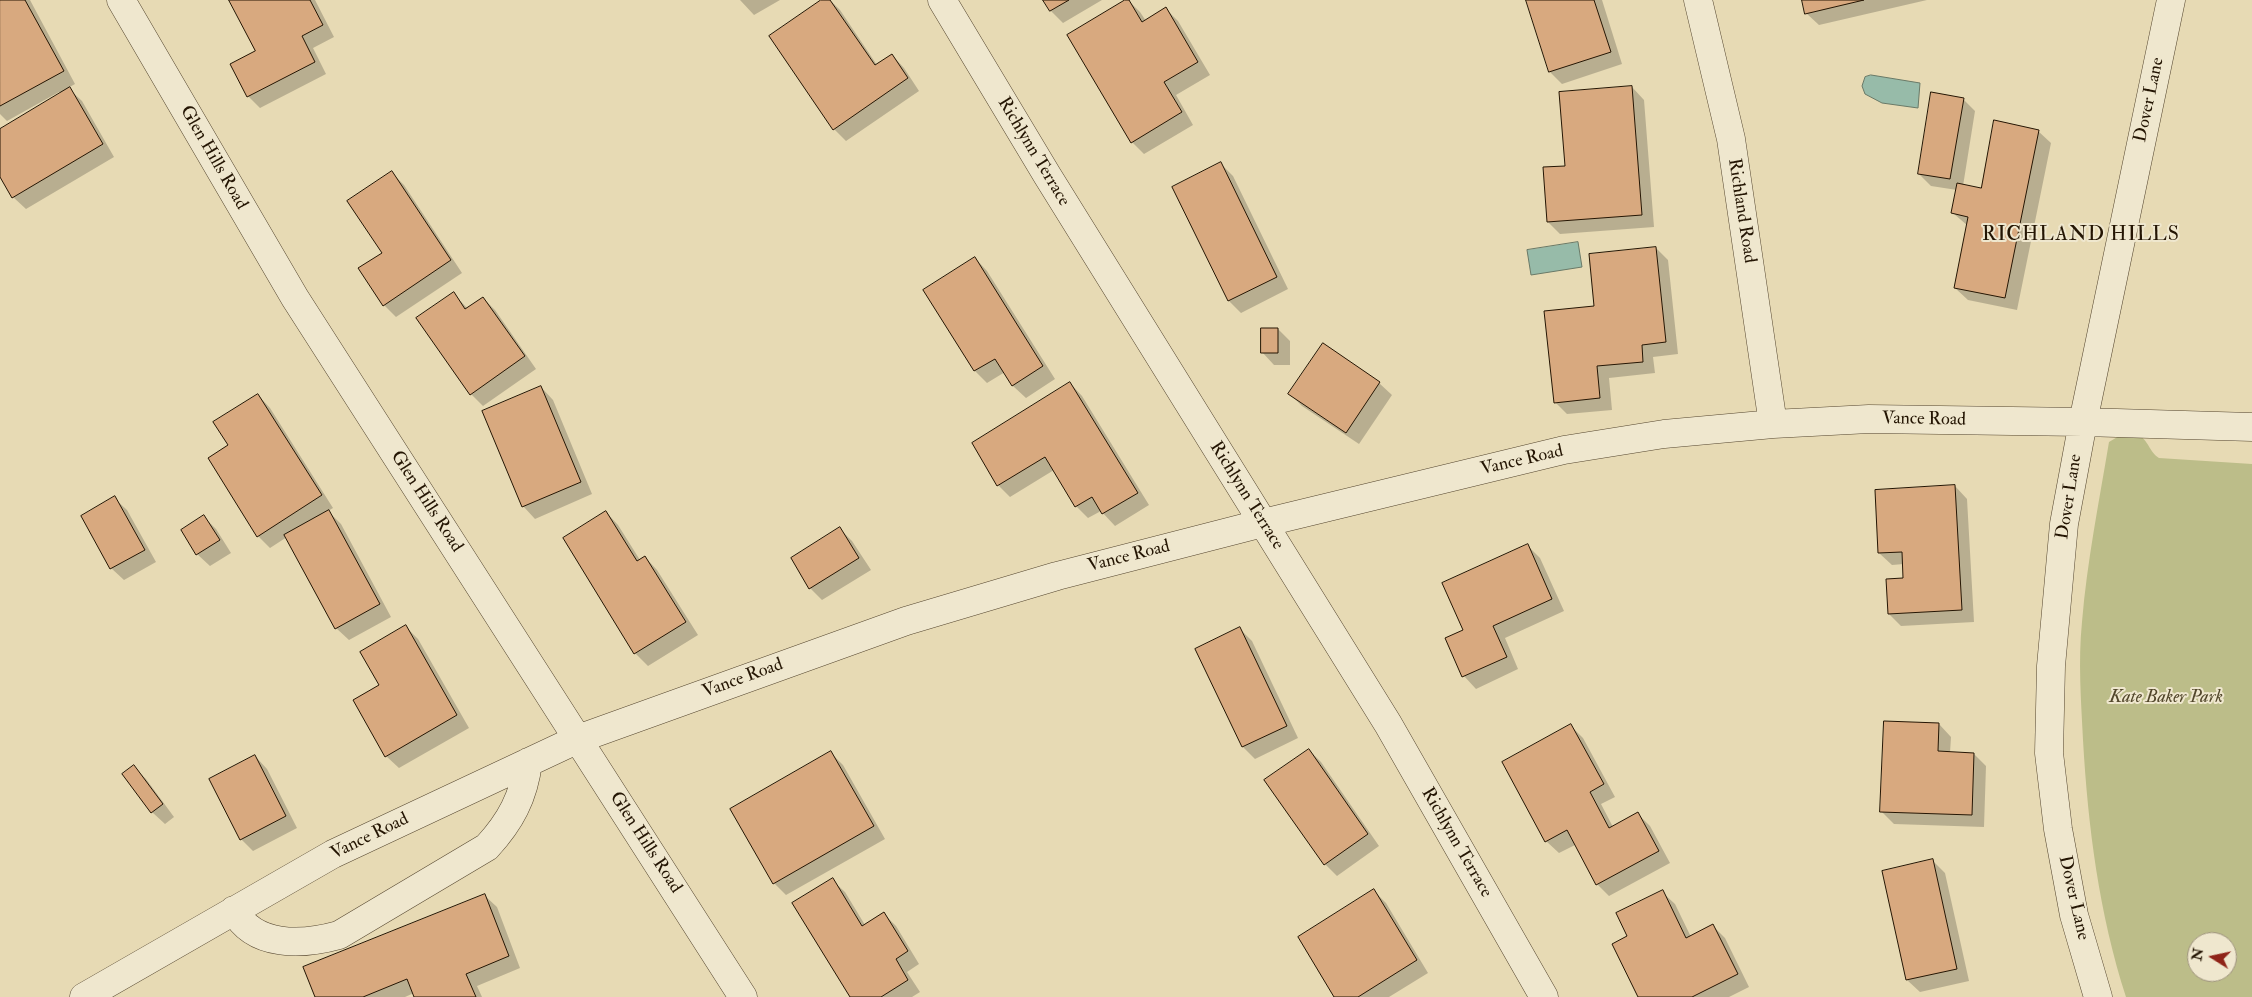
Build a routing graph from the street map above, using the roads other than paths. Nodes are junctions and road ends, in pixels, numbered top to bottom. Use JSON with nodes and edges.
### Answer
{"nodes":[{"id":1,"x":121,"y":0,"type":"edge"},
{"id":2,"x":942,"y":0,"type":"edge"},
{"id":3,"x":1698,"y":0,"type":"edge"},
{"id":4,"x":2170,"y":0,"type":"edge"},
{"id":5,"x":2082,"y":422,"type":"junction"},
{"id":6,"x":1773,"y":424,"type":"junction"},
{"id":7,"x":2252,"y":427,"type":"edge"},
{"id":8,"x":1263,"y":523,"type":"junction"},
{"id":9,"x":578,"y":739,"type":"junction"},
{"id":10,"x":528,"y":762,"type":"junction"},
{"id":11,"x":234,"y":910,"type":"junction"},
{"id":12,"x":84,"y":997,"type":"edge"},
{"id":13,"x":743,"y":997,"type":"edge"},
{"id":14,"x":1544,"y":997,"type":"edge"},
{"id":15,"x":2098,"y":997,"type":"edge"}],
"edges":[{"from":1,"to":9,"type":"street","name":"Glen Hills Road"},
{"from":2,"to":8,"type":"street","name":"Richlynn Terrace"},
{"from":3,"to":6,"type":"street","name":"Richland Road"},
{"from":4,"to":5,"type":"street","name":"Dover Lane"},
{"from":5,"to":6,"type":"street","name":"Vance Road"},
{"from":5,"to":7,"type":"street","name":"Vance Road"},
{"from":5,"to":15,"type":"street","name":"Dover Lane"},
{"from":6,"to":8,"type":"street","name":"Vance Road"},
{"from":8,"to":9,"type":"street","name":"Vance Road"},
{"from":8,"to":14,"type":"street","name":"Richlynn Terrace"},
{"from":9,"to":10,"type":"street","name":"Vance Road"},
{"from":9,"to":13,"type":"street","name":"Glen Hills Road"},
{"from":10,"to":11,"type":"street","name":"Vance Road"},
{"from":10,"to":11,"type":"street"},
{"from":11,"to":12,"type":"street","name":"Vance Road"}]}
